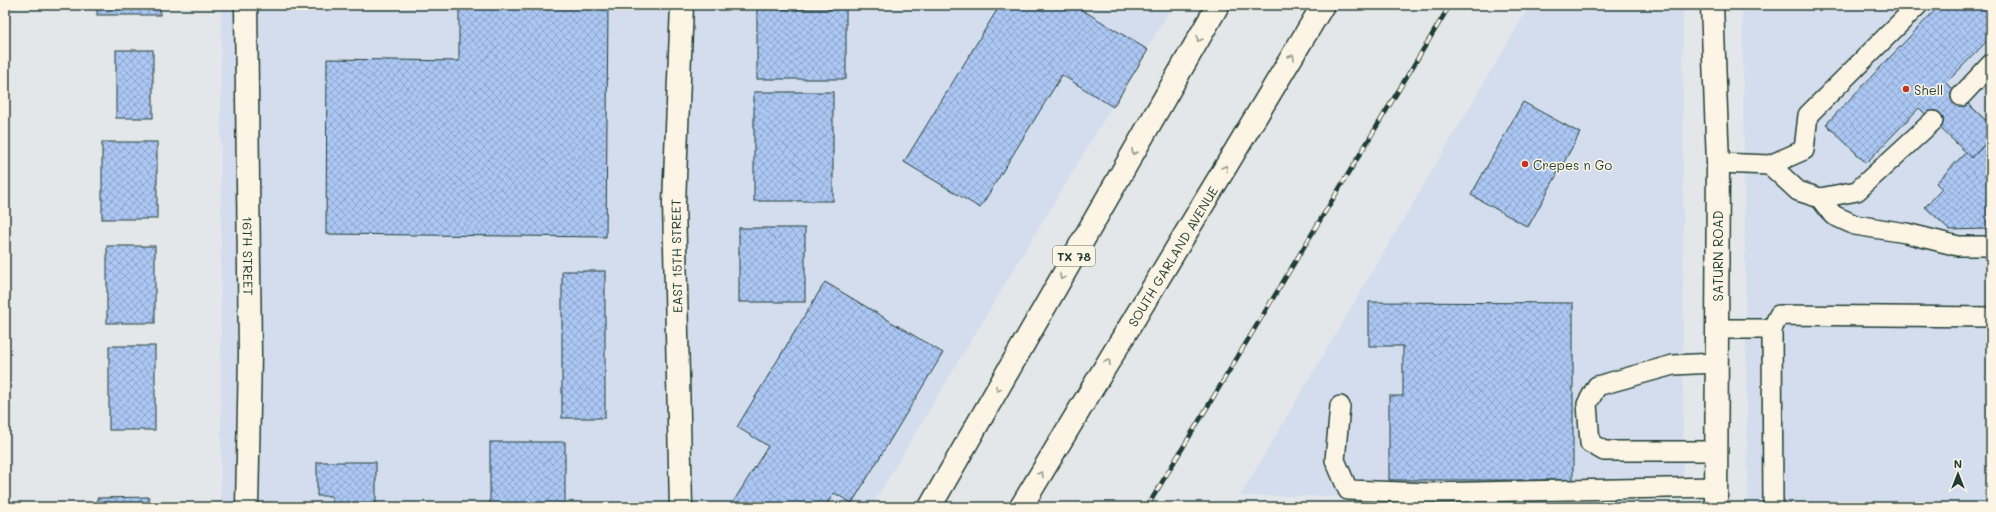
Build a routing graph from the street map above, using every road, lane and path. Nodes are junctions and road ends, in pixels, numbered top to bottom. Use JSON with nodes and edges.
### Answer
{"nodes":[{"id":1,"x":246,"y":5,"type":"edge"},
{"id":2,"x":682,"y":5,"type":"edge"},
{"id":3,"x":1218,"y":5,"type":"edge"},
{"id":4,"x":1323,"y":5,"type":"edge"},
{"id":5,"x":1712,"y":5,"type":"edge"},
{"id":6,"x":1918,"y":5,"type":"edge"},
{"id":7,"x":1991,"y":64,"type":"edge"},
{"id":8,"x":1961,"y":96,"type":"dead end"},
{"id":9,"x":1933,"y":121,"type":"dead end"},
{"id":10,"x":1718,"y":163,"type":"junction"},
{"id":11,"x":1770,"y":165,"type":"junction"},
{"id":12,"x":1820,"y":198,"type":"junction"},
{"id":13,"x":1991,"y":246,"type":"edge"},
{"id":14,"x":1991,"y":317,"type":"edge"},
{"id":15,"x":1772,"y":328,"type":"junction"},
{"id":16,"x":1717,"y":329,"type":"junction"},
{"id":17,"x":1716,"y":363,"type":"junction"},
{"id":18,"x":1340,"y":406,"type":"dead end"},
{"id":19,"x":1716,"y":451,"type":"junction"},
{"id":20,"x":1716,"y":497,"type":"edge"},
{"id":21,"x":246,"y":507,"type":"edge"},
{"id":22,"x":682,"y":507,"type":"edge"},
{"id":23,"x":930,"y":507,"type":"edge"},
{"id":24,"x":1021,"y":507,"type":"edge"},
{"id":25,"x":1773,"y":507,"type":"edge"}],
"edges":[{"from":1,"to":21,"type":"street","name":"16TH STREET"},
{"from":2,"to":22,"type":"street","name":"EAST 15TH STREET"},
{"from":3,"to":23,"type":"street","number":"TX 78","one_way":true},
{"from":24,"to":4,"type":"street","name":"SOUTH GARLAND AVENUE","one_way":true},
{"from":5,"to":10,"type":"street","name":"SATURN ROAD"},
{"from":6,"to":11,"type":"lane"},
{"from":7,"to":8,"type":"lane"},
{"from":9,"to":12,"type":"lane"},
{"from":10,"to":11,"type":"lane"},
{"from":10,"to":16,"type":"street","name":"SATURN ROAD"},
{"from":11,"to":12,"type":"lane"},
{"from":12,"to":13,"type":"lane"},
{"from":14,"to":15,"type":"lane"},
{"from":15,"to":16,"type":"lane"},
{"from":15,"to":25,"type":"lane"},
{"from":16,"to":17,"type":"street","name":"SATURN ROAD"},
{"from":17,"to":19,"type":"street","name":"SATURN ROAD"},
{"from":17,"to":19,"type":"lane"},
{"from":18,"to":20,"type":"lane"},
{"from":19,"to":20,"type":"street","name":"SATURN ROAD"}]}
